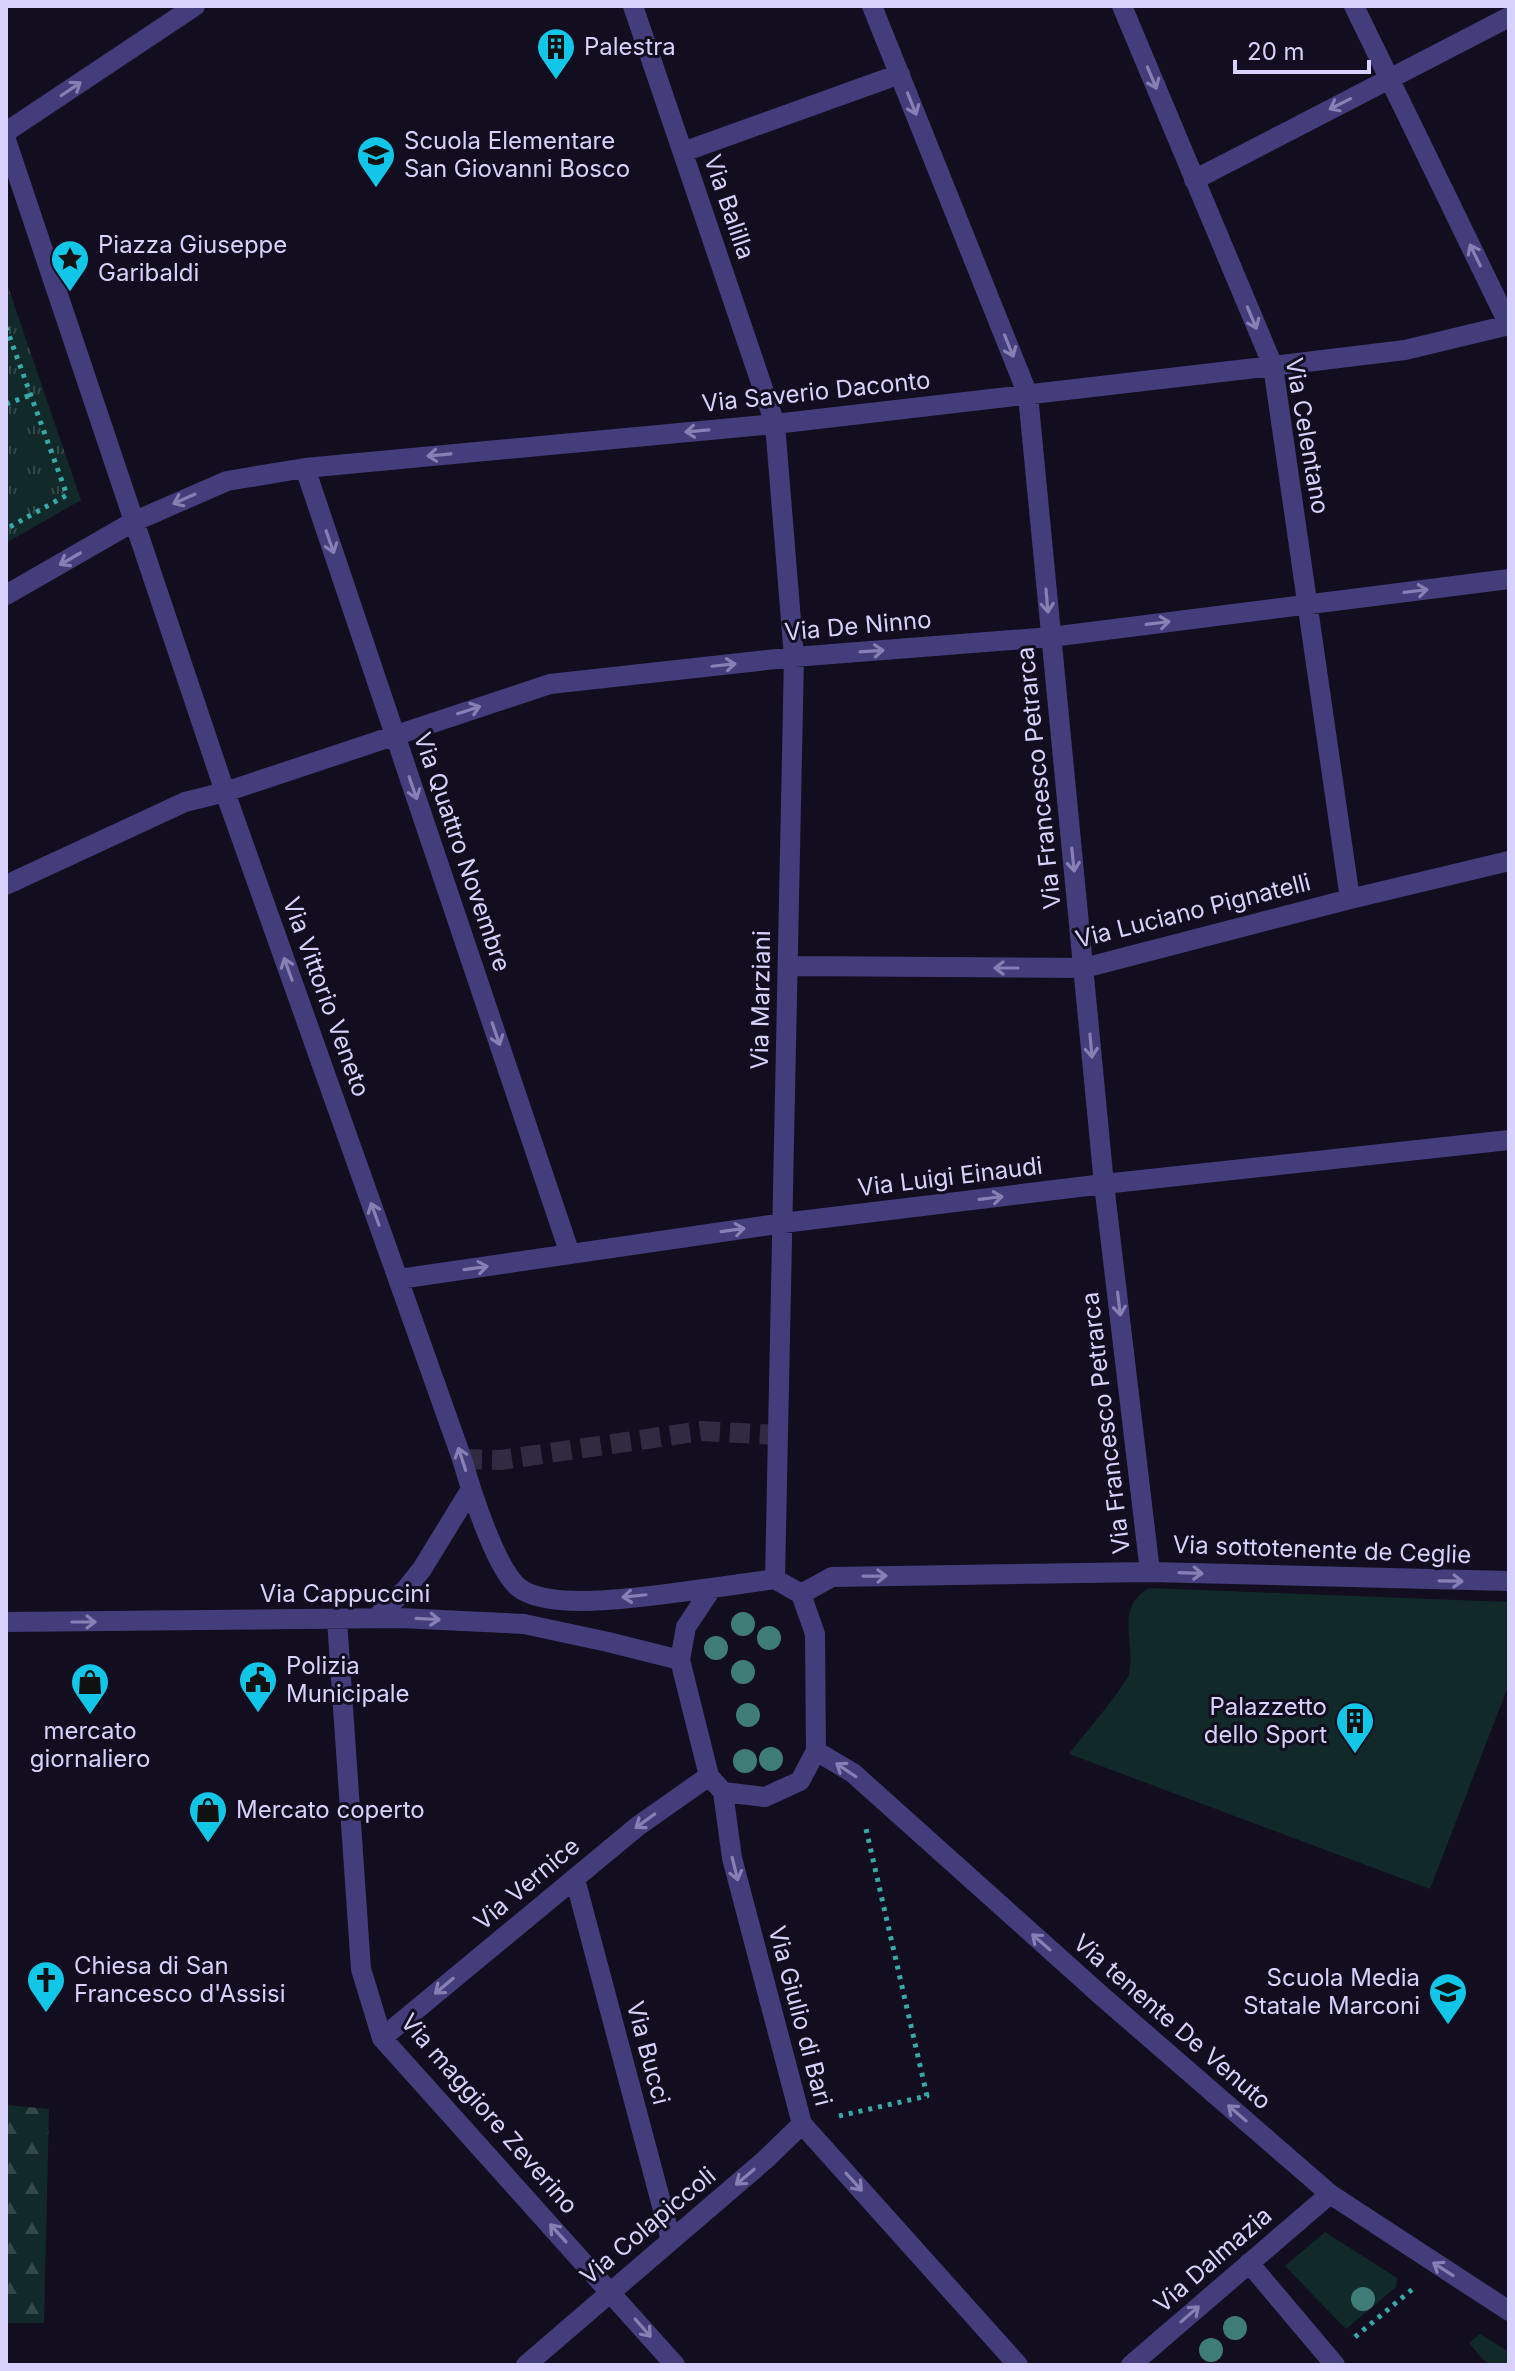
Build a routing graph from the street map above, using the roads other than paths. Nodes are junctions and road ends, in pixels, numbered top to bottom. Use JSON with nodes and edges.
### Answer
{"nodes":[{"id":1,"x":195,"y":6,"type":"edge"},
{"id":2,"x":633,"y":6,"type":"edge"},
{"id":3,"x":872,"y":6,"type":"edge"},
{"id":4,"x":1122,"y":6,"type":"edge"},
{"id":5,"x":1354,"y":6,"type":"edge"},
{"id":6,"x":1509,"y":17,"type":"edge"},
{"id":7,"x":900,"y":74,"type":"junction"},
{"id":8,"x":1389,"y":79,"type":"junction"},
{"id":9,"x":6,"y":132,"type":"edge"},
{"id":10,"x":6,"y":140,"type":"edge"},
{"id":11,"x":683,"y":152,"type":"junction"},
{"id":12,"x":1194,"y":180,"type":"junction"},
{"id":13,"x":1509,"y":325,"type":"edge"},
{"id":14,"x":1273,"y":366,"type":"junction"},
{"id":15,"x":1028,"y":395,"type":"junction"},
{"id":16,"x":775,"y":424,"type":"junction"},
{"id":17,"x":305,"y":468,"type":"junction"},
{"id":18,"x":133,"y":522,"type":"junction"},
{"id":19,"x":1509,"y":579,"type":"edge"},
{"id":20,"x":6,"y":595,"type":"edge"},
{"id":21,"x":1308,"y":604,"type":"junction"},
{"id":22,"x":1051,"y":637,"type":"junction"},
{"id":23,"x":794,"y":657,"type":"junction"},
{"id":24,"x":395,"y":734,"type":"junction"},
{"id":25,"x":225,"y":792,"type":"junction"},
{"id":26,"x":1509,"y":861,"type":"edge"},
{"id":27,"x":6,"y":885,"type":"edge"},
{"id":28,"x":1350,"y":899,"type":"junction"},
{"id":29,"x":788,"y":966,"type":"junction"},
{"id":30,"x":1084,"y":968,"type":"junction"},
{"id":31,"x":1509,"y":1140,"type":"edge"},
{"id":32,"x":1104,"y":1184,"type":"junction"},
{"id":33,"x":783,"y":1223,"type":"junction"},
{"id":34,"x":570,"y":1254,"type":"junction"},
{"id":35,"x":399,"y":1279,"type":"junction"},
{"id":36,"x":471,"y":1489,"type":"junction"},
{"id":37,"x":1150,"y":1572,"type":"junction"},
{"id":38,"x":775,"y":1579,"type":"junction"},
{"id":39,"x":1509,"y":1581,"type":"edge"},
{"id":40,"x":712,"y":1588,"type":"junction"},
{"id":41,"x":801,"y":1594,"type":"junction"},
{"id":42,"x":376,"y":1618,"type":"junction"},
{"id":43,"x":337,"y":1620,"type":"junction"},
{"id":44,"x":6,"y":1622,"type":"edge"},
{"id":45,"x":680,"y":1660,"type":"junction"},
{"id":46,"x":816,"y":1751,"type":"junction"},
{"id":47,"x":716,"y":1784,"type":"junction"},
{"id":48,"x":575,"y":1879,"type":"junction"},
{"id":49,"x":382,"y":2038,"type":"junction"},
{"id":50,"x":802,"y":2124,"type":"junction"},
{"id":51,"x":1330,"y":2194,"type":"junction"},
{"id":52,"x":671,"y":2240,"type":"junction"},
{"id":53,"x":1249,"y":2263,"type":"junction"},
{"id":54,"x":610,"y":2291,"type":"junction"},
{"id":55,"x":1509,"y":2311,"type":"edge"},
{"id":56,"x":1332,"y":2362,"type":"edge"},
{"id":57,"x":526,"y":2365,"type":"edge"},
{"id":58,"x":675,"y":2365,"type":"edge"},
{"id":59,"x":1018,"y":2365,"type":"edge"},
{"id":60,"x":1131,"y":2365,"type":"edge"}],
"edges":[{"from":9,"to":1,"type":"street","one_way":true},
{"from":2,"to":11,"type":"street","name":"Via Balilla"},
{"from":3,"to":7,"type":"street","name":"Via Francesco Petrarca"},
{"from":4,"to":12,"type":"street","name":"Via Celentano","one_way":true},
{"from":5,"to":8,"type":"street"},
{"from":6,"to":8,"type":"street"},
{"from":7,"to":11,"type":"street"},
{"from":7,"to":15,"type":"street","name":"Via Francesco Petrarca","one_way":true},
{"from":8,"to":12,"type":"street","one_way":true},
{"from":13,"to":8,"type":"street","one_way":true},
{"from":10,"to":18,"type":"street"},
{"from":11,"to":16,"type":"street","name":"Via Balilla"},
{"from":12,"to":14,"type":"street","name":"Via Celentano","one_way":true},
{"from":13,"to":14,"type":"street","name":"Via Saverio Daconto"},
{"from":14,"to":15,"type":"street","name":"Via Saverio Daconto"},
{"from":14,"to":21,"type":"street","name":"Via Celentano"},
{"from":15,"to":16,"type":"street","name":"Via Saverio Daconto"},
{"from":15,"to":22,"type":"street","name":"Via Francesco Petrarca","one_way":true},
{"from":16,"to":17,"type":"street","name":"Via Saverio Daconto","one_way":true},
{"from":16,"to":23,"type":"street","name":"Via Marziani"},
{"from":17,"to":18,"type":"street","name":"Via Saverio Daconto","one_way":true},
{"from":17,"to":24,"type":"street","name":"Via Quattro Novembre","one_way":true},
{"from":18,"to":20,"type":"street","one_way":true},
{"from":18,"to":25,"type":"street","name":"Via Vittorio Veneto"},
{"from":21,"to":19,"type":"street","name":"Via De Ninno","one_way":true},
{"from":22,"to":21,"type":"street","name":"Via De Ninno","one_way":true},
{"from":21,"to":28,"type":"street","name":"Via Celentano"},
{"from":23,"to":22,"type":"street","name":"Via De Ninno","one_way":true},
{"from":22,"to":30,"type":"street","name":"Via Francesco Petrarca","one_way":true},
{"from":24,"to":23,"type":"street","name":"Via De Ninno","one_way":true},
{"from":23,"to":29,"type":"street","name":"Via Marziani"},
{"from":24,"to":25,"type":"street","name":"Via De Ninno"},
{"from":24,"to":34,"type":"street","name":"Via Quattro Novembre","one_way":true},
{"from":25,"to":27,"type":"street","name":"Via De Ninno"},
{"from":35,"to":25,"type":"street","name":"Via Vittorio Veneto","one_way":true},
{"from":26,"to":28,"type":"street","name":"Via Luciano Pignatelli"},
{"from":28,"to":30,"type":"street","name":"Via Luciano Pignatelli"},
{"from":30,"to":29,"type":"street","name":"Via Luciano Pignatelli","one_way":true},
{"from":29,"to":33,"type":"street","name":"Via Marziani"},
{"from":30,"to":32,"type":"street","name":"Via Francesco Petrarca","one_way":true},
{"from":31,"to":32,"type":"street","name":"Via Luigi Einaudi"},
{"from":33,"to":32,"type":"street","name":"Via Luigi Einaudi","one_way":true},
{"from":32,"to":37,"type":"street","name":"Via Francesco Petrarca","one_way":true},
{"from":34,"to":33,"type":"street","name":"Via Luigi Einaudi","one_way":true},
{"from":33,"to":38,"type":"street","name":"Via Marziani"},
{"from":35,"to":34,"type":"street","name":"Via Luigi Einaudi","one_way":true},
{"from":36,"to":35,"type":"street","name":"Via Vittorio Veneto","one_way":true},
{"from":40,"to":36,"type":"street","name":"Via Vittorio Veneto","one_way":true},
{"from":36,"to":42,"type":"street"},
{"from":37,"to":39,"type":"street","name":"Via sottotenente de Ceglie","one_way":true},
{"from":41,"to":37,"type":"street","name":"Via sottotenente de Ceglie","one_way":true},
{"from":38,"to":40,"type":"street"},
{"from":38,"to":41,"type":"street"},
{"from":40,"to":45,"type":"street"},
{"from":41,"to":46,"type":"street"},
{"from":42,"to":43,"type":"street","name":"Via Cappuccini"},
{"from":42,"to":45,"type":"street","name":"Via Cappuccini","one_way":true},
{"from":44,"to":43,"type":"street","name":"Via Cappuccini","one_way":true},
{"from":43,"to":49,"type":"street","name":"Via maggiore Zeverino"},
{"from":45,"to":47,"type":"street"},
{"from":46,"to":47,"type":"street"},
{"from":51,"to":46,"type":"street","name":"Via tenente De Venuto","one_way":true},
{"from":47,"to":48,"type":"street","name":"Via Vernice","one_way":true},
{"from":47,"to":50,"type":"street","name":"Via Giulio di Bari","one_way":true},
{"from":48,"to":49,"type":"street","name":"Via Vernice","one_way":true},
{"from":48,"to":52,"type":"street","name":"Via Bucci"},
{"from":54,"to":49,"type":"street","name":"Via maggiore Zeverino","one_way":true},
{"from":50,"to":52,"type":"street","name":"Via Colapiccoli","one_way":true},
{"from":50,"to":59,"type":"street","name":"Via Giulio di Bari","one_way":true},
{"from":51,"to":53,"type":"street","name":"Via Dalmazia"},
{"from":55,"to":51,"type":"street","name":"Via tenente De Venuto","one_way":true},
{"from":52,"to":54,"type":"street","name":"Via Colapiccoli"},
{"from":53,"to":56,"type":"street"},
{"from":60,"to":53,"type":"street","name":"Via Dalmazia","one_way":true},
{"from":54,"to":57,"type":"street","name":"Via Colapiccoli"},
{"from":54,"to":58,"type":"street","name":"Via maggiore Zeverino","one_way":true}]}
